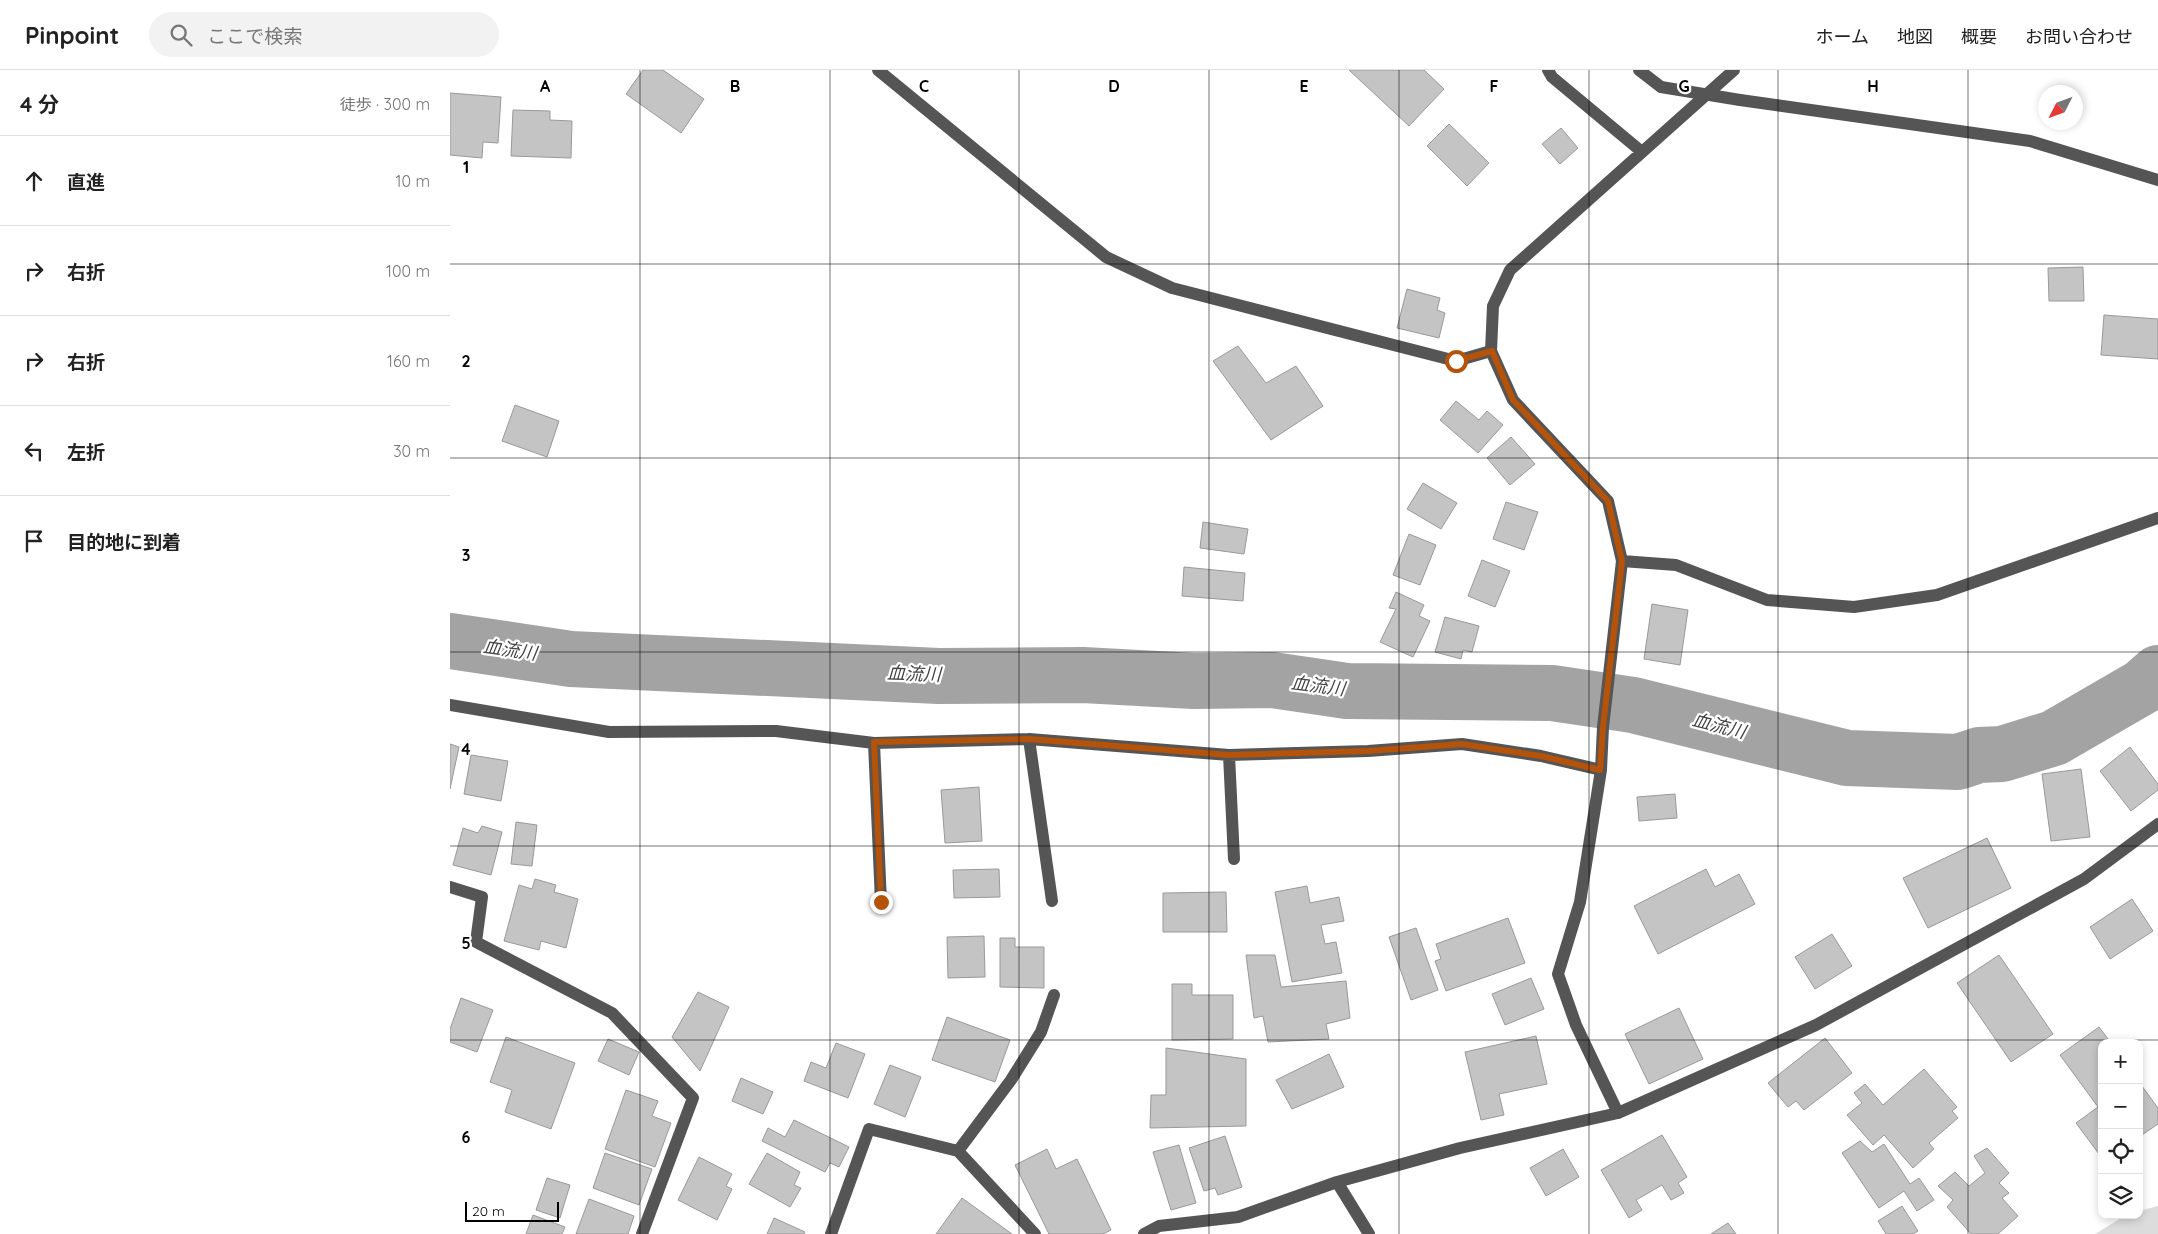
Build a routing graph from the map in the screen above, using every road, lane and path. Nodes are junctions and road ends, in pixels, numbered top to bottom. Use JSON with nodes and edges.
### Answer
{"nodes":[{"id":1,"x":878,"y":70,"type":"edge"},
{"id":2,"x":1548,"y":70,"type":"edge"},
{"id":3,"x":1639,"y":70,"type":"edge"},
{"id":4,"x":1734,"y":70,"type":"edge"},
{"id":5,"x":1642,"y":152,"type":"junction"},
{"id":6,"x":2158,"y":180,"type":"edge"},
{"id":7,"x":1492,"y":351,"type":"junction"},
{"id":8,"x":2158,"y":518,"type":"edge"},
{"id":9,"x":1622,"y":561,"type":"junction"},
{"id":10,"x":450,"y":705,"type":"edge"},
{"id":11,"x":1029,"y":739,"type":"junction"},
{"id":12,"x":874,"y":742,"type":"junction"},
{"id":13,"x":1229,"y":755,"type":"junction"},
{"id":14,"x":1600,"y":770,"type":"junction"},
{"id":15,"x":2158,"y":824,"type":"edge"},
{"id":16,"x":1234,"y":859,"type":"dead end"},
{"id":17,"x":450,"y":887,"type":"edge"},
{"id":18,"x":1052,"y":901,"type":"dead end"},
{"id":19,"x":881,"y":902,"type":"dead end"},
{"id":20,"x":1054,"y":995,"type":"dead end"},
{"id":21,"x":1618,"y":1113,"type":"junction"},
{"id":22,"x":958,"y":1151,"type":"junction"},
{"id":23,"x":1337,"y":1182,"type":"junction"},
{"id":24,"x":642,"y":1234,"type":"edge"},
{"id":25,"x":831,"y":1234,"type":"edge"},
{"id":26,"x":1035,"y":1234,"type":"edge"},
{"id":27,"x":1144,"y":1234,"type":"edge"},
{"id":28,"x":1369,"y":1234,"type":"edge"}],
"edges":[{"from":1,"to":7,"type":"street"},
{"from":2,"to":5,"type":"street"},
{"from":3,"to":6,"type":"street","bridge":true},
{"from":4,"to":5,"type":"street"},
{"from":5,"to":7,"type":"street"},
{"from":7,"to":9,"type":"street"},
{"from":8,"to":9,"type":"street"},
{"from":9,"to":14,"type":"street"},
{"from":10,"to":12,"type":"street"},
{"from":11,"to":12,"type":"street"},
{"from":11,"to":13,"type":"street"},
{"from":11,"to":18,"type":"street"},
{"from":12,"to":19,"type":"street"},
{"from":13,"to":14,"type":"street"},
{"from":13,"to":16,"type":"street"},
{"from":14,"to":21,"type":"street"},
{"from":15,"to":21,"type":"street"},
{"from":17,"to":24,"type":"street"},
{"from":20,"to":22,"type":"street"},
{"from":21,"to":23,"type":"street"},
{"from":22,"to":25,"type":"street"},
{"from":22,"to":26,"type":"street"},
{"from":23,"to":27,"type":"street"},
{"from":23,"to":28,"type":"street"}]}
